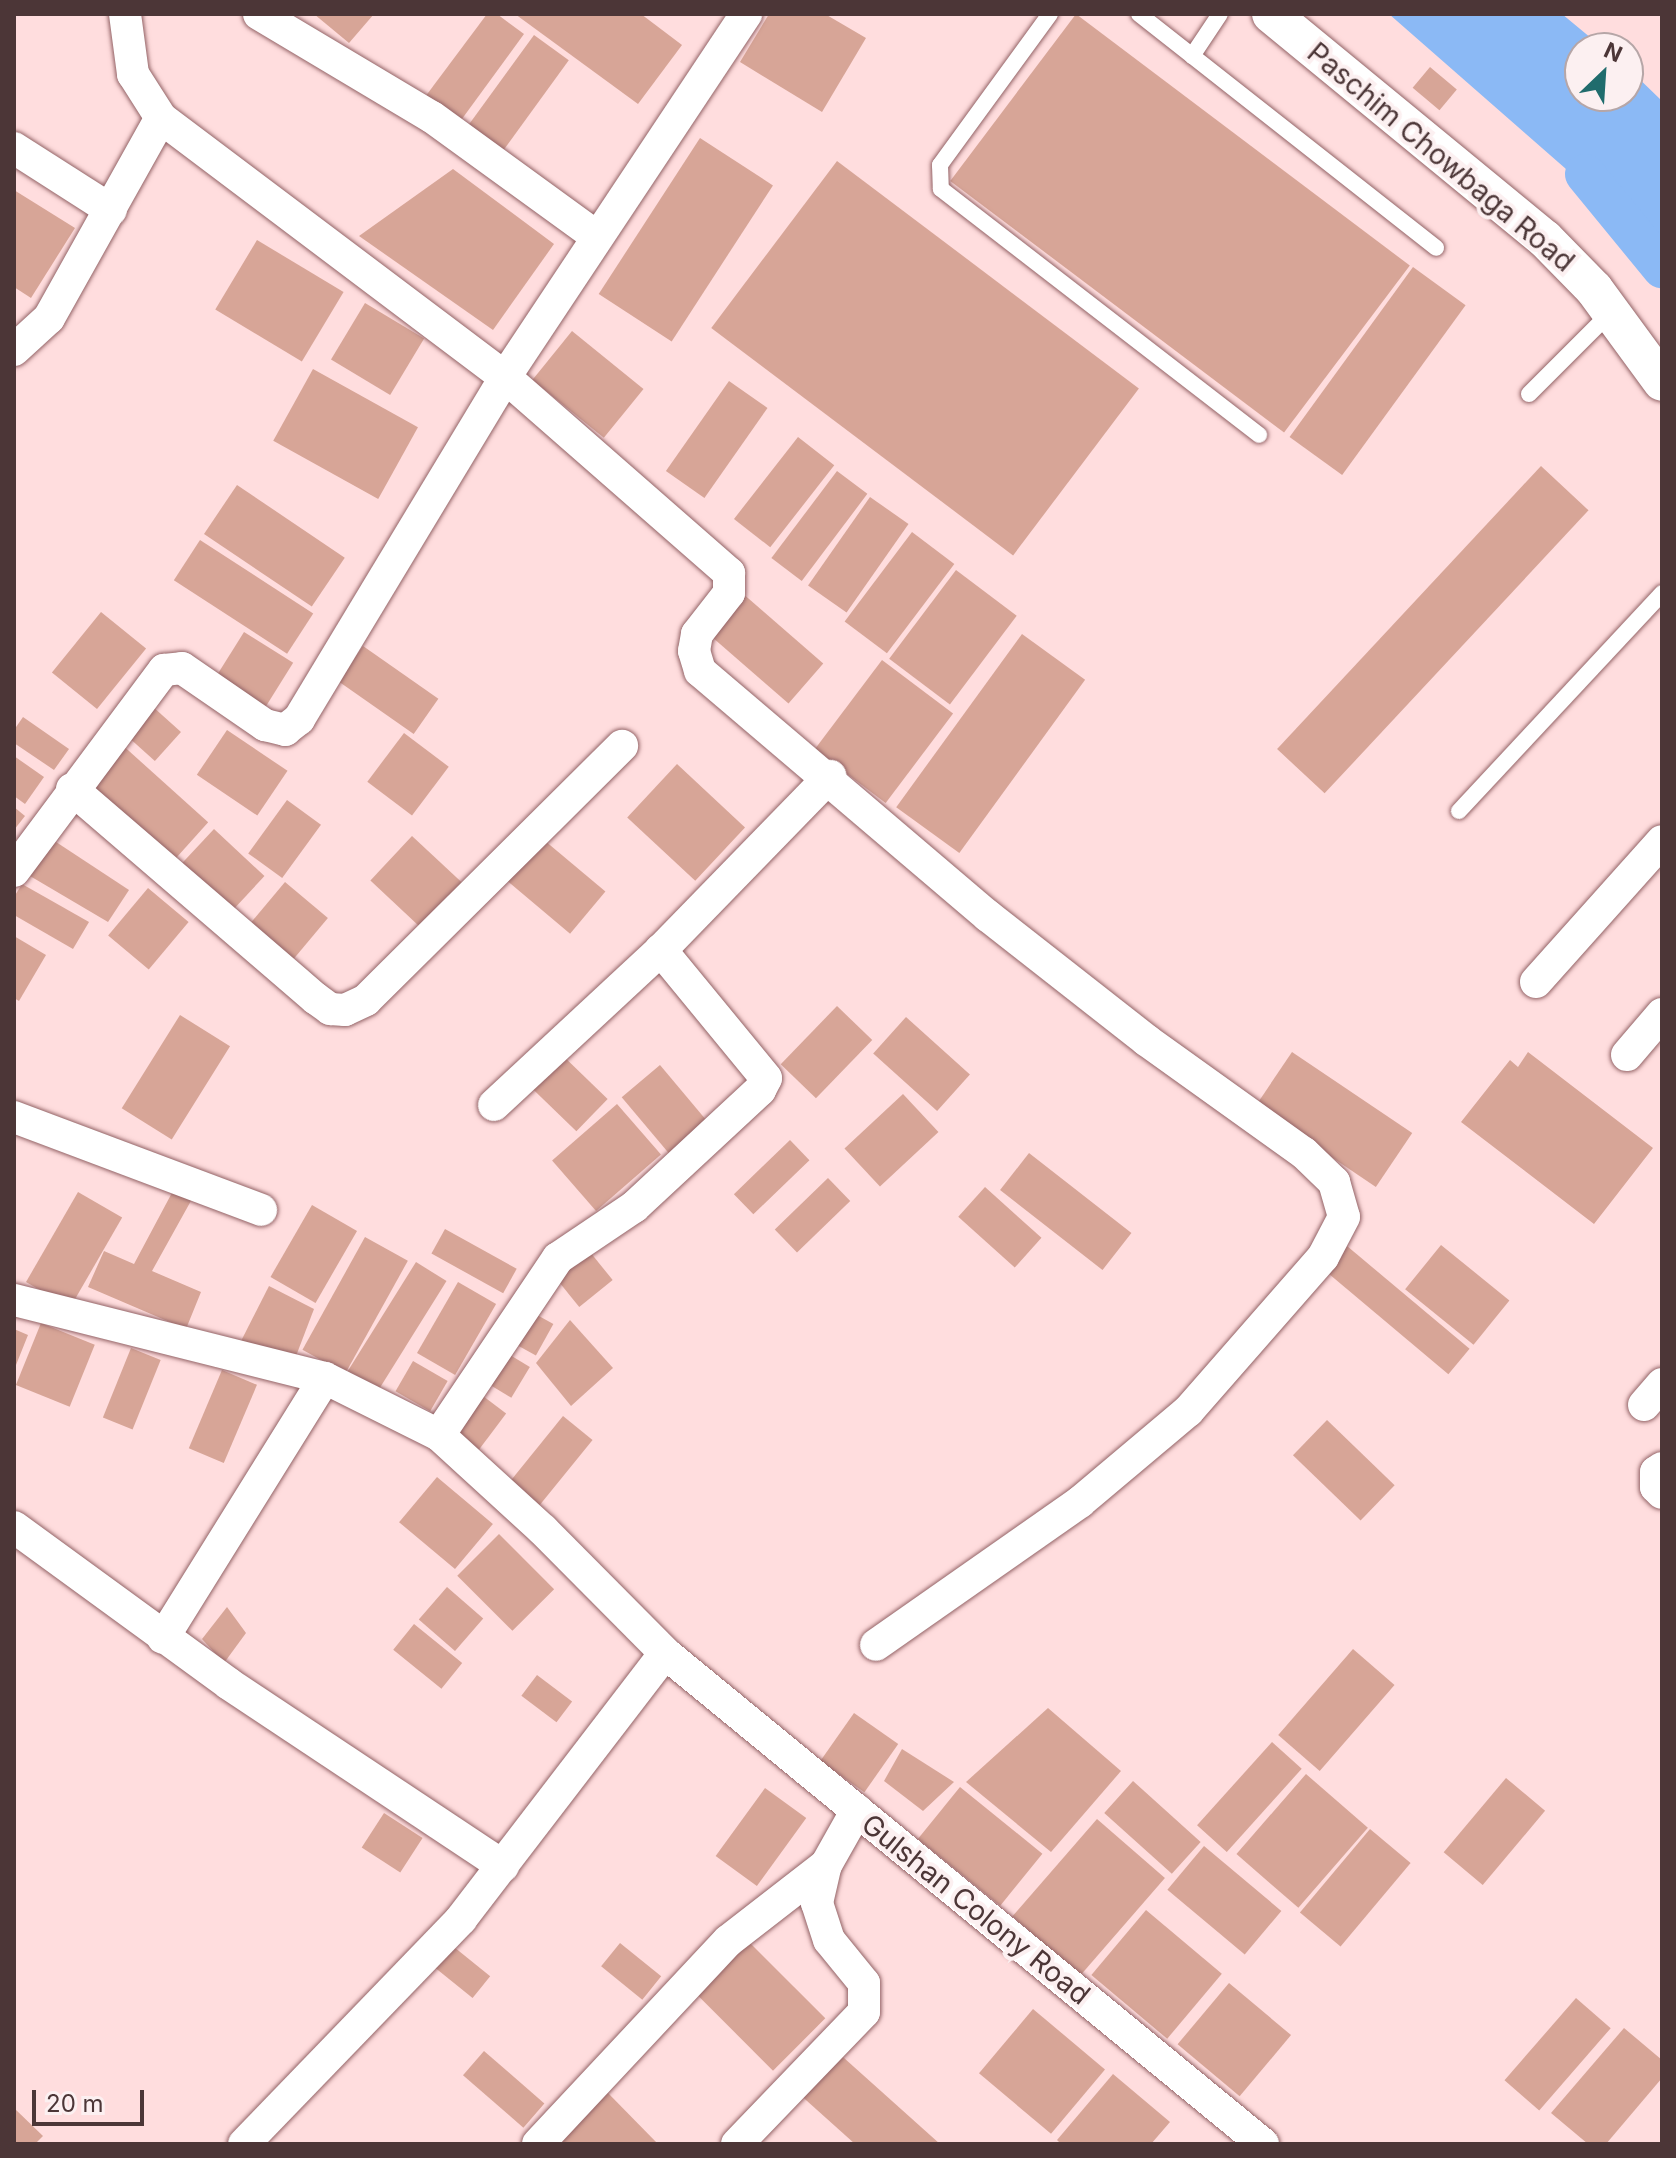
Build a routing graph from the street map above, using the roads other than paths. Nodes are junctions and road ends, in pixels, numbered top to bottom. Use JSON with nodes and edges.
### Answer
{"nodes":[{"id":1,"x":125,"y":14,"type":"edge"},
{"id":2,"x":259,"y":14,"type":"edge"},
{"id":3,"x":746,"y":14,"type":"edge"},
{"id":4,"x":1050,"y":14,"type":"edge"},
{"id":5,"x":1139,"y":14,"type":"edge"},
{"id":6,"x":1220,"y":14,"type":"edge"},
{"id":7,"x":1271,"y":14,"type":"edge"},
{"id":8,"x":1192,"y":56,"type":"junction"},
{"id":9,"x":161,"y":118,"type":"junction"},
{"id":10,"x":14,"y":148,"type":"edge"},
{"id":11,"x":111,"y":210,"type":"junction"},
{"id":12,"x":597,"y":237,"type":"junction"},
{"id":13,"x":1436,"y":248,"type":"dead end"},
{"id":14,"x":1611,"y":312,"type":"junction"},
{"id":15,"x":14,"y":350,"type":"edge"},
{"id":16,"x":505,"y":377,"type":"junction"},
{"id":17,"x":1662,"y":382,"type":"edge"},
{"id":18,"x":1529,"y":394,"type":"dead end"},
{"id":19,"x":1259,"y":435,"type":"dead end"},
{"id":20,"x":1662,"y":593,"type":"edge"},
{"id":21,"x":622,"y":746,"type":"dead end"},
{"id":22,"x":830,"y":776,"type":"junction"},
{"id":23,"x":72,"y":789,"type":"junction"},
{"id":24,"x":1459,"y":811,"type":"dead end"},
{"id":25,"x":1662,"y":841,"type":"edge"},
{"id":26,"x":14,"y":871,"type":"edge"},
{"id":27,"x":661,"y":950,"type":"junction"},
{"id":28,"x":1536,"y":982,"type":"dead end"},
{"id":29,"x":1662,"y":1014,"type":"edge"},
{"id":30,"x":1627,"y":1055,"type":"dead end"},
{"id":31,"x":494,"y":1105,"type":"dead end"},
{"id":32,"x":14,"y":1117,"type":"edge"},
{"id":33,"x":261,"y":1210,"type":"dead end"},
{"id":34,"x":14,"y":1300,"type":"edge"},
{"id":35,"x":325,"y":1378,"type":"junction"},
{"id":36,"x":439,"y":1435,"type":"junction"},
{"id":37,"x":1662,"y":1468,"type":"edge"},
{"id":38,"x":1662,"y":1493,"type":"edge"},
{"id":39,"x":14,"y":1527,"type":"edge"},
{"id":40,"x":163,"y":1638,"type":"junction"},
{"id":41,"x":876,"y":1645,"type":"dead end"},
{"id":42,"x":665,"y":1653,"type":"junction"},
{"id":43,"x":857,"y":1810,"type":"junction"},
{"id":44,"x":826,"y":1865,"type":"junction"},
{"id":45,"x":503,"y":1866,"type":"junction"},
{"id":46,"x":244,"y":2144,"type":"edge"},
{"id":47,"x":538,"y":2144,"type":"edge"},
{"id":48,"x":737,"y":2144,"type":"edge"},
{"id":49,"x":1263,"y":2144,"type":"edge"}],
"edges":[{"from":1,"to":9,"type":"street"},
{"from":2,"to":12,"type":"street"},
{"from":3,"to":12,"type":"street"},
{"from":4,"to":19,"type":"lane"},
{"from":5,"to":8,"type":"lane"},
{"from":6,"to":8,"type":"lane"},
{"from":7,"to":14,"type":"street","name":"Paschim Chowbaga Road"},
{"from":8,"to":13,"type":"lane"},
{"from":9,"to":11,"type":"street"},
{"from":9,"to":16,"type":"street"},
{"from":10,"to":11,"type":"street"},
{"from":11,"to":15,"type":"street"},
{"from":12,"to":16,"type":"street"},
{"from":14,"to":17,"type":"street","name":"Paschim Chowbaga Road"},
{"from":14,"to":18,"type":"lane"},
{"from":16,"to":22,"type":"street"},
{"from":16,"to":23,"type":"street"},
{"from":20,"to":24,"type":"lane"},
{"from":21,"to":23,"type":"street"},
{"from":22,"to":27,"type":"street"},
{"from":22,"to":41,"type":"street"},
{"from":23,"to":26,"type":"street"},
{"from":25,"to":28,"type":"street"},
{"from":27,"to":31,"type":"street"},
{"from":27,"to":36,"type":"street"},
{"from":29,"to":30,"type":"street"},
{"from":32,"to":33,"type":"street"},
{"from":34,"to":35,"type":"street"},
{"from":35,"to":36,"type":"street"},
{"from":35,"to":40,"type":"street"},
{"from":36,"to":42,"type":"street"},
{"from":37,"to":38,"type":"street"},
{"from":39,"to":40,"type":"street"},
{"from":40,"to":45,"type":"street"},
{"from":42,"to":43,"type":"street"},
{"from":42,"to":45,"type":"street"},
{"from":43,"to":44,"type":"street","name":"Gulshan Colony Road"},
{"from":43,"to":49,"type":"street","name":"Gulshan Colony Road"},
{"from":44,"to":47,"type":"street"},
{"from":44,"to":48,"type":"street","name":"Gulshan Colony Road"},
{"from":45,"to":46,"type":"street"}]}
